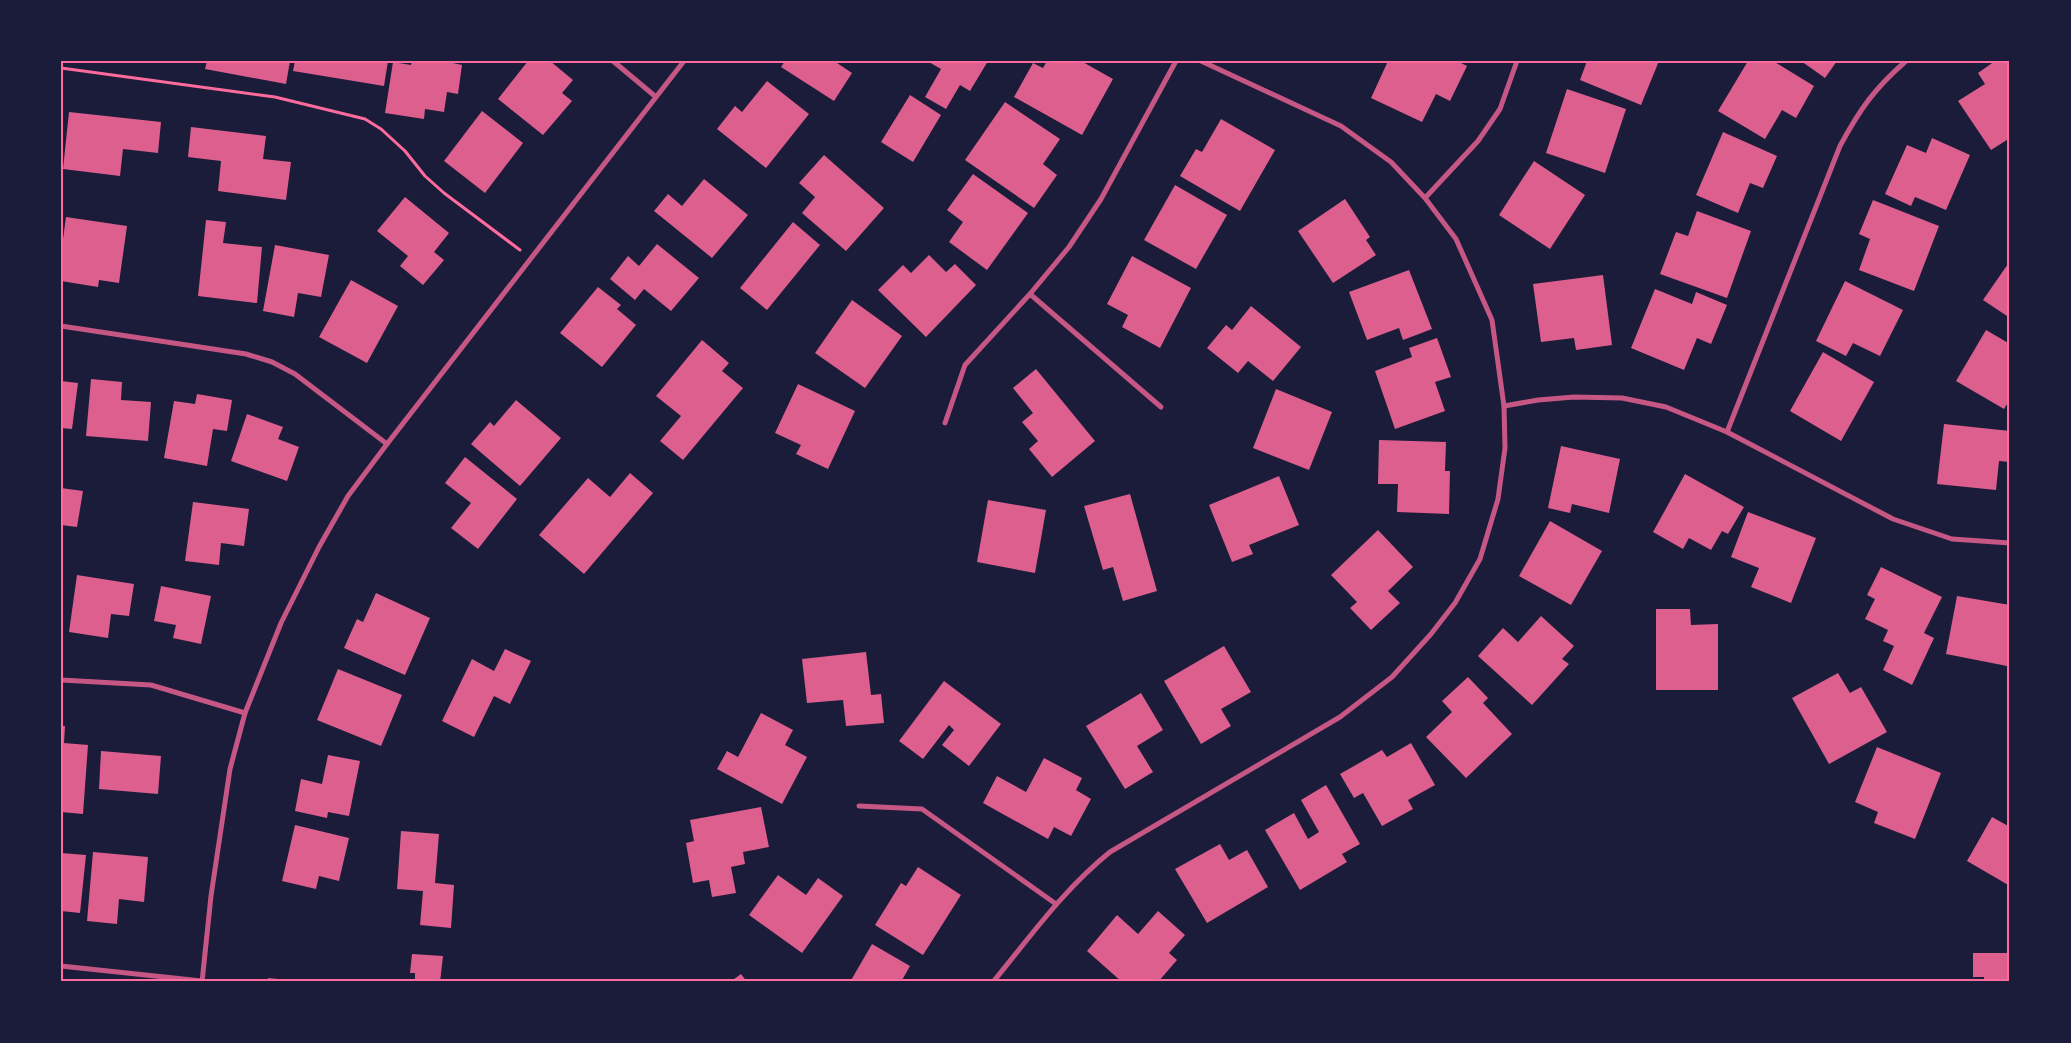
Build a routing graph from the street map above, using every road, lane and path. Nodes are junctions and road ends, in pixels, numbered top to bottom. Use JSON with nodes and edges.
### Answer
{"nodes":[{"id":1,"x":613,"y":61,"type":"edge"},
{"id":2,"x":684,"y":61,"type":"edge"},
{"id":3,"x":1176,"y":61,"type":"edge"},
{"id":4,"x":1201,"y":61,"type":"edge"},
{"id":5,"x":1517,"y":61,"type":"edge"},
{"id":6,"x":1906,"y":61,"type":"edge"},
{"id":7,"x":61,"y":68,"type":"edge"},
{"id":8,"x":656,"y":96,"type":"junction"},
{"id":9,"x":1425,"y":198,"type":"junction"},
{"id":10,"x":530,"y":258,"type":"junction"},
{"id":11,"x":1030,"y":294,"type":"junction"},
{"id":12,"x":61,"y":326,"type":"edge"},
{"id":13,"x":1504,"y":406,"type":"junction"},
{"id":14,"x":1161,"y":407,"type":"dead end"},
{"id":15,"x":945,"y":423,"type":"dead end"},
{"id":16,"x":1727,"y":432,"type":"junction"},
{"id":17,"x":387,"y":444,"type":"junction"},
{"id":18,"x":2010,"y":543,"type":"edge"},
{"id":19,"x":61,"y":680,"type":"edge"},
{"id":20,"x":245,"y":713,"type":"junction"},
{"id":21,"x":859,"y":806,"type":"dead end"},
{"id":22,"x":1056,"y":904,"type":"junction"},
{"id":23,"x":61,"y":966,"type":"edge"},
{"id":24,"x":202,"y":982,"type":"edge"},
{"id":25,"x":993,"y":982,"type":"edge"}],
"edges":[{"from":1,"to":8,"type":"street"},
{"from":2,"to":8,"type":"street"},
{"from":3,"to":11,"type":"street"},
{"from":4,"to":9,"type":"street"},
{"from":5,"to":9,"type":"street"},
{"from":6,"to":16,"type":"street"},
{"from":7,"to":10,"type":"path"},
{"from":8,"to":10,"type":"street"},
{"from":9,"to":13,"type":"street"},
{"from":10,"to":17,"type":"street"},
{"from":11,"to":14,"type":"street"},
{"from":11,"to":15,"type":"street"},
{"from":12,"to":17,"type":"street"},
{"from":13,"to":16,"type":"street"},
{"from":13,"to":22,"type":"street"},
{"from":16,"to":18,"type":"street"},
{"from":17,"to":20,"type":"street"},
{"from":19,"to":20,"type":"street"},
{"from":20,"to":24,"type":"street"},
{"from":21,"to":22,"type":"street"},
{"from":22,"to":25,"type":"street"},
{"from":23,"to":24,"type":"street"}]}
